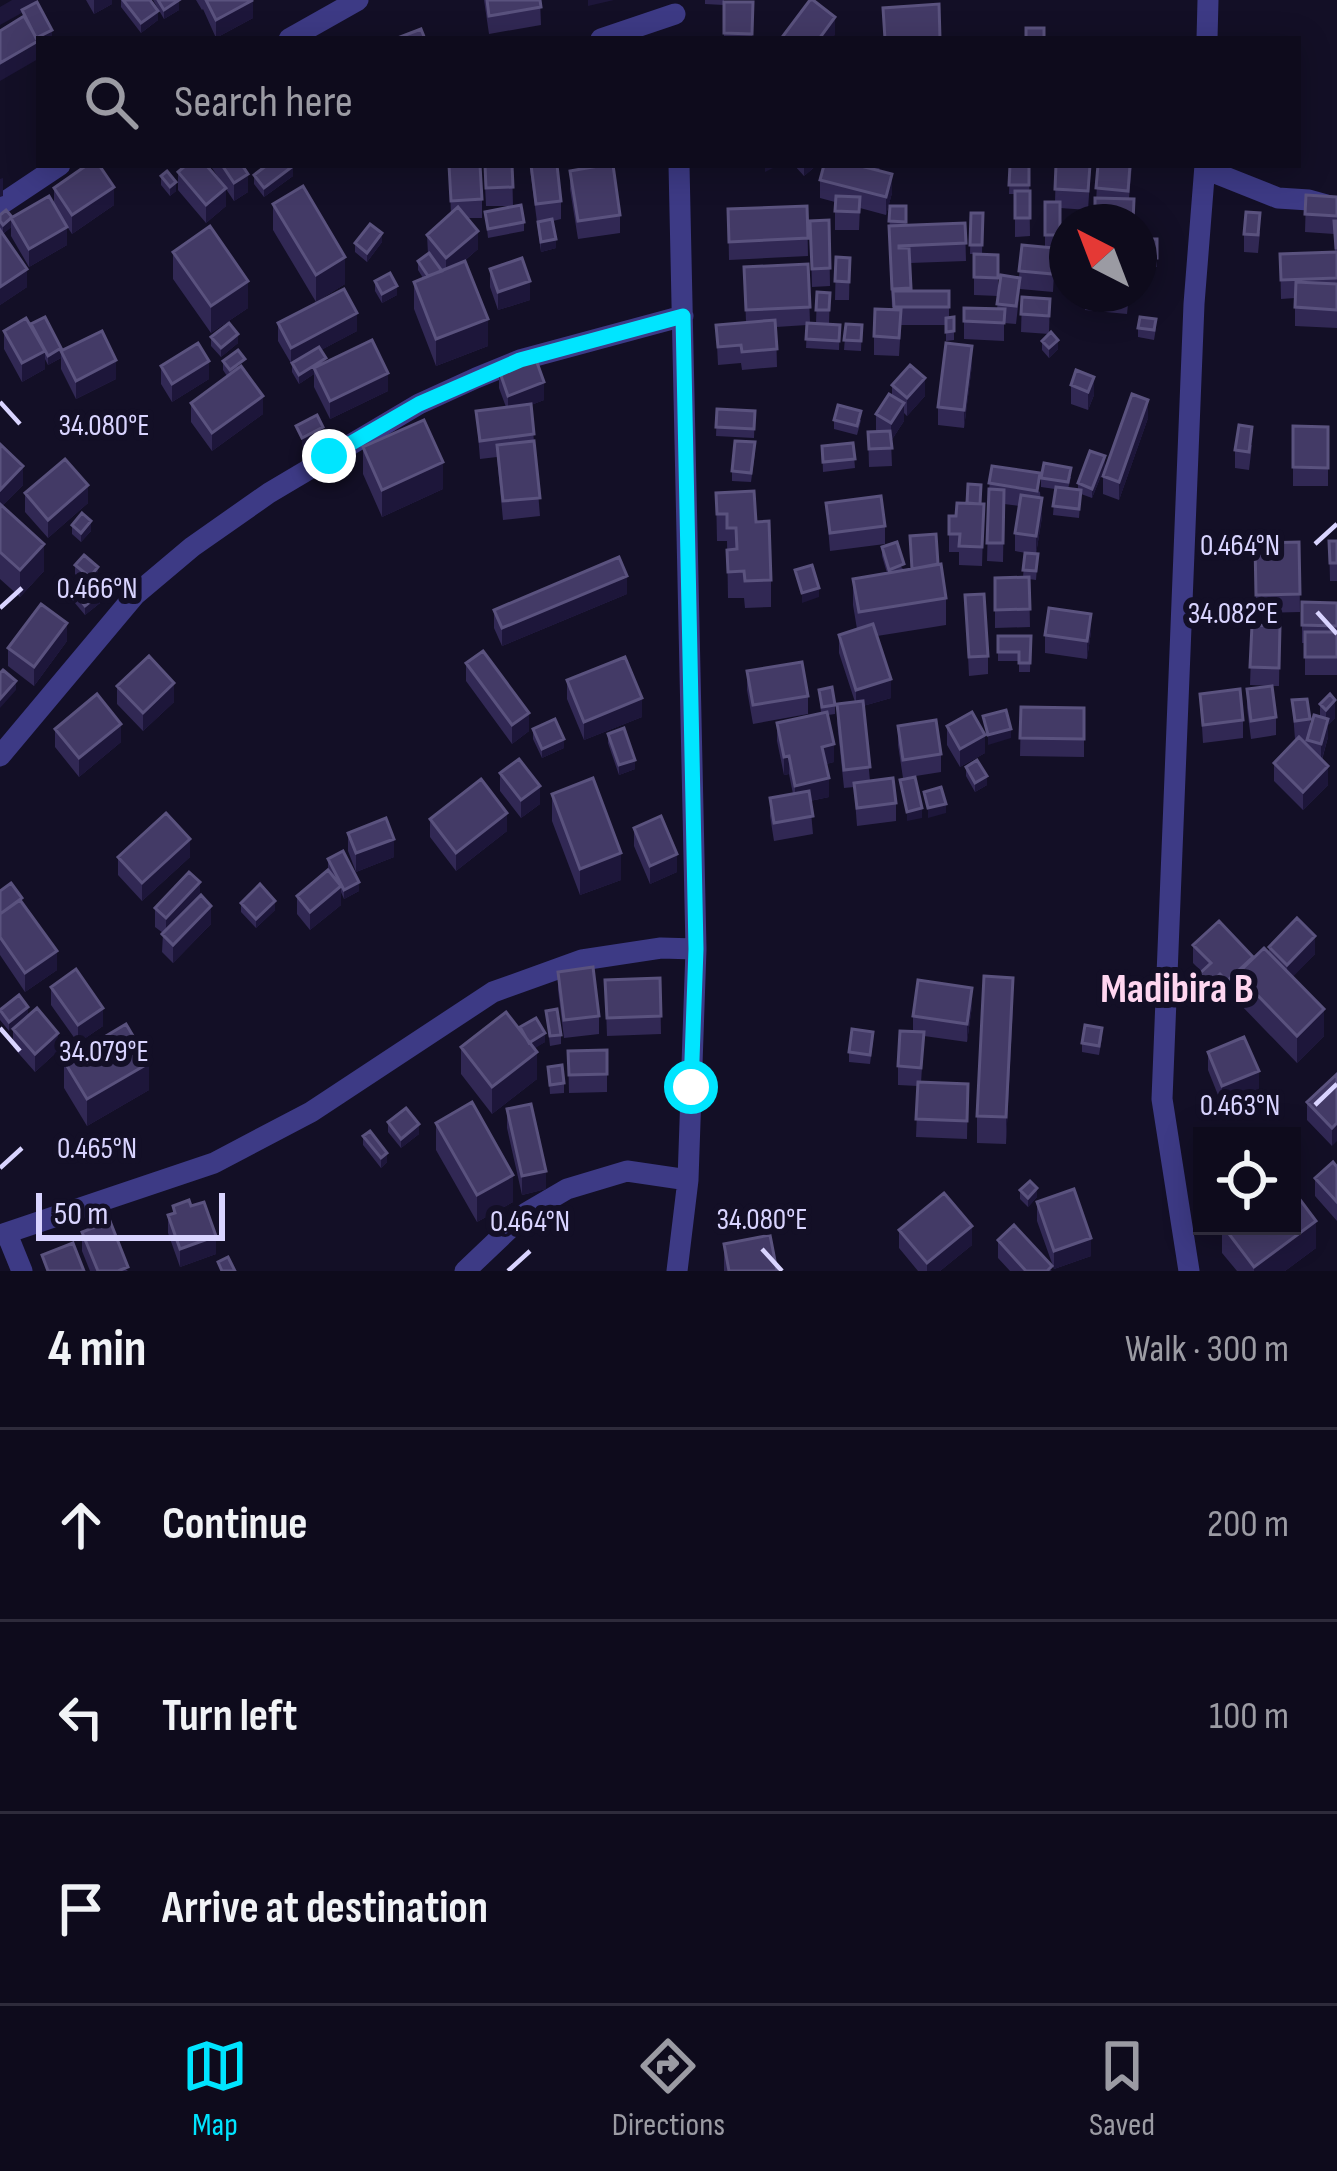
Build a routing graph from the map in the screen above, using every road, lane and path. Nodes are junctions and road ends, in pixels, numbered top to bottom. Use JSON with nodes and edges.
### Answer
{"nodes":[{"id":1,"x":358,"y":0,"type":"edge"},
{"id":2,"x":1208,"y":0,"type":"edge"},
{"id":3,"x":675,"y":7,"type":"edge"},
{"id":4,"x":294,"y":36,"type":"edge"},
{"id":5,"x":608,"y":36,"type":"edge"},
{"id":6,"x":1207,"y":36,"type":"edge"},
{"id":7,"x":56,"y":168,"type":"edge"},
{"id":8,"x":679,"y":168,"type":"edge"},
{"id":9,"x":1205,"y":168,"type":"edge"},
{"id":10,"x":1207,"y":168,"type":"edge"},
{"id":11,"x":0,"y":205,"type":"edge"},
{"id":12,"x":1337,"y":208,"type":"edge"},
{"id":13,"x":683,"y":316,"type":"junction"},
{"id":14,"x":0,"y":756,"type":"edge"},
{"id":15,"x":696,"y":949,"type":"junction"},
{"id":16,"x":688,"y":1180,"type":"junction"},
{"id":17,"x":3,"y":1234,"type":"edge"},
{"id":18,"x":22,"y":1271,"type":"edge"},
{"id":19,"x":465,"y":1271,"type":"edge"},
{"id":20,"x":677,"y":1271,"type":"edge"},
{"id":21,"x":1189,"y":1271,"type":"edge"}],
"edges":[{"from":1,"to":4,"type":"street"},
{"from":2,"to":6,"type":"street"},
{"from":3,"to":5,"type":"street"},
{"from":7,"to":11,"type":"street"},
{"from":8,"to":13,"type":"street"},
{"from":9,"to":21,"type":"street"},
{"from":10,"to":12,"type":"street"},
{"from":13,"to":14,"type":"street"},
{"from":13,"to":15,"type":"street"},
{"from":15,"to":16,"type":"street"},
{"from":15,"to":17,"type":"street"},
{"from":16,"to":19,"type":"street"},
{"from":16,"to":20,"type":"street"},
{"from":17,"to":18,"type":"street"}]}
